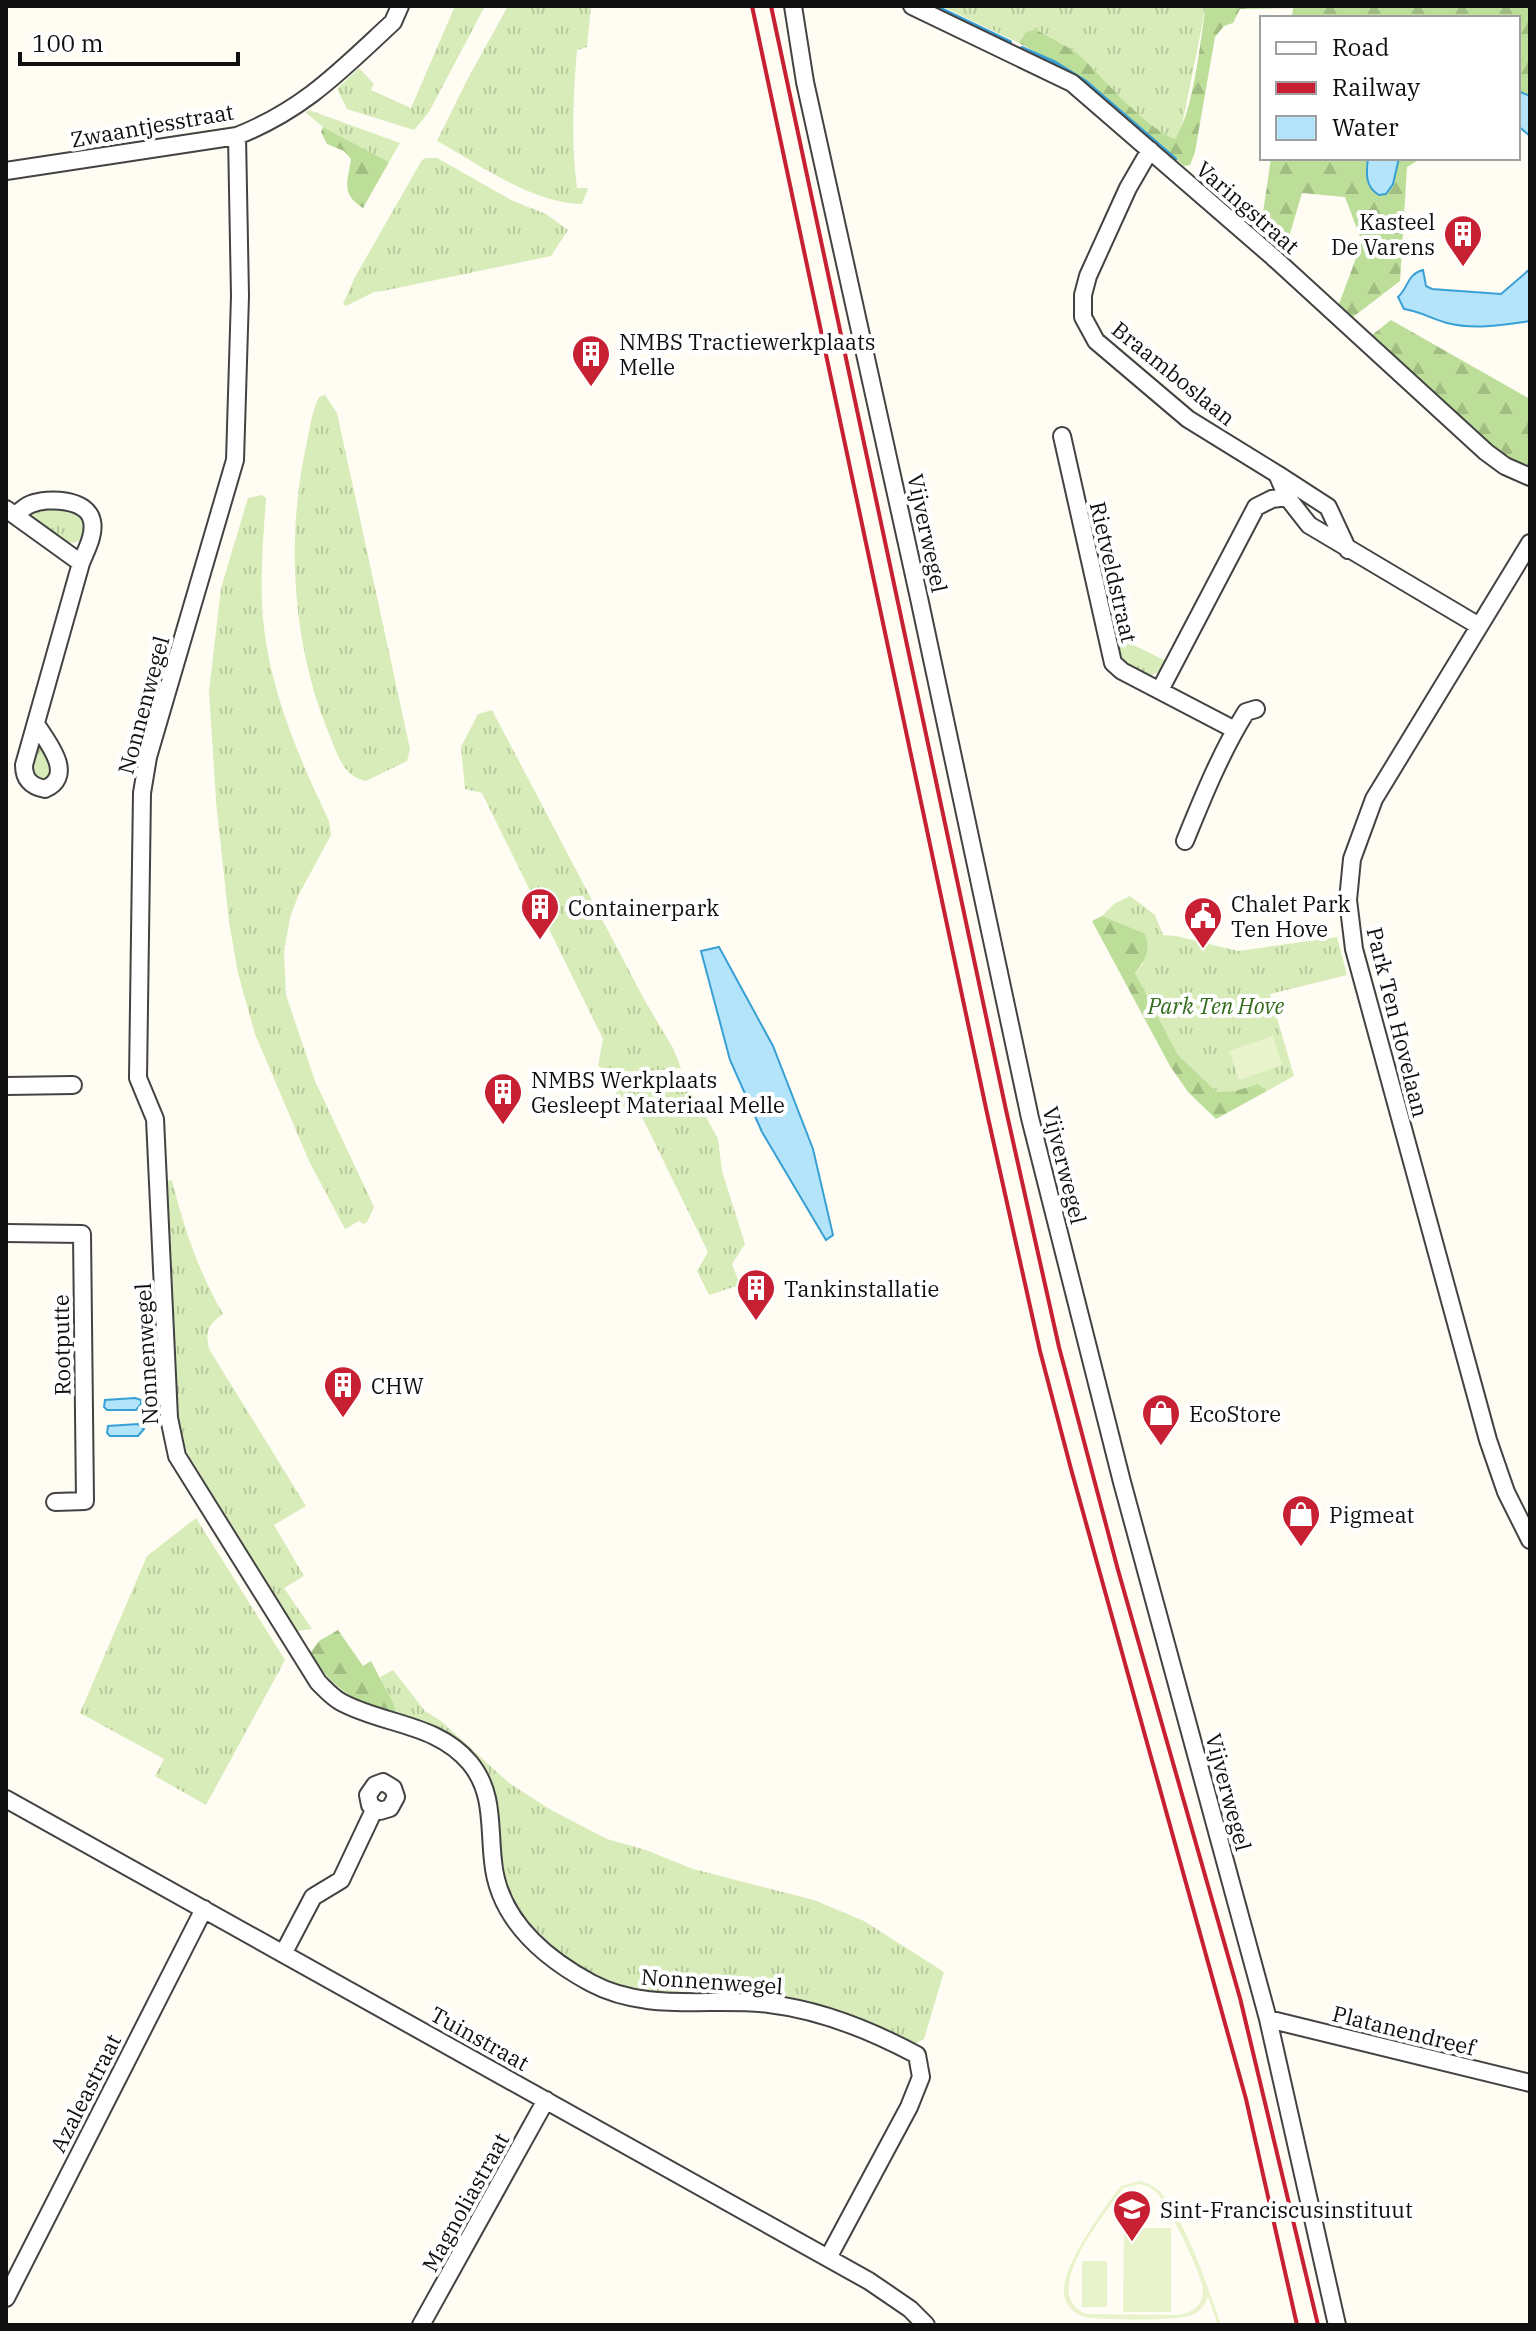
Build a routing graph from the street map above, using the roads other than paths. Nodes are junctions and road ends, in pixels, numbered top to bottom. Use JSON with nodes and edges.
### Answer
{"nodes":[{"id":1,"x":400,"y":6,"type":"edge"},
{"id":2,"x":793,"y":6,"type":"edge"},
{"id":3,"x":912,"y":6,"type":"edge"},
{"id":4,"x":237,"y":136,"type":"junction"},
{"id":5,"x":1150,"y":150,"type":"junction"},
{"id":6,"x":6,"y":171,"type":"edge"},
{"id":7,"x":1062,"y":436,"type":"dead end"},
{"id":8,"x":1277,"y":474,"type":"junction"},
{"id":9,"x":1530,"y":477,"type":"edge"},
{"id":10,"x":1287,"y":497,"type":"junction"},
{"id":11,"x":11,"y":512,"type":"edge"},
{"id":12,"x":1530,"y":543,"type":"edge"},
{"id":13,"x":1349,"y":551,"type":"junction"},
{"id":14,"x":81,"y":563,"type":"junction"},
{"id":15,"x":1479,"y":626,"type":"junction"},
{"id":16,"x":1160,"y":690,"type":"junction"},
{"id":17,"x":1256,"y":709,"type":"dead end"},
{"id":18,"x":36,"y":724,"type":"dead end"},
{"id":19,"x":1235,"y":730,"type":"junction"},
{"id":20,"x":1185,"y":841,"type":"dead end"},
{"id":21,"x":73,"y":1085,"type":"dead end"},
{"id":22,"x":6,"y":1086,"type":"edge"},
{"id":23,"x":6,"y":1233,"type":"edge"},
{"id":24,"x":55,"y":1502,"type":"dead end"},
{"id":25,"x":1530,"y":1540,"type":"edge"},
{"id":26,"x":6,"y":1799,"type":"edge"},
{"id":27,"x":375,"y":1808,"type":"dead end"},
{"id":28,"x":204,"y":1909,"type":"junction"},
{"id":29,"x":283,"y":1954,"type":"junction"},
{"id":30,"x":1268,"y":2019,"type":"junction"},
{"id":31,"x":1530,"y":2083,"type":"edge"},
{"id":32,"x":546,"y":2100,"type":"junction"},
{"id":33,"x":828,"y":2258,"type":"junction"},
{"id":34,"x":6,"y":2298,"type":"edge"},
{"id":35,"x":421,"y":2325,"type":"edge"},
{"id":36,"x":926,"y":2325,"type":"edge"},
{"id":37,"x":1337,"y":2325,"type":"edge"}],
"edges":[{"from":1,"to":4,"type":"street","name":"Zwaantjesstraat"},
{"from":2,"to":30,"type":"street","name":"Vijverwegel"},
{"from":3,"to":5,"type":"street","name":"Varingstraat"},
{"from":4,"to":6,"type":"street","name":"Zwaantjesstraat"},
{"from":4,"to":33,"type":"street","name":"Nonnenwegel"},
{"from":5,"to":8,"type":"street","name":"Braamboslaan"},
{"from":5,"to":9,"type":"street","name":"Varingstraat"},
{"from":7,"to":16,"type":"street","name":"Rietveldstraat"},
{"from":8,"to":10,"type":"street"},
{"from":8,"to":13,"type":"street","name":"Braamboslaan"},
{"from":10,"to":13,"type":"street"},
{"from":10,"to":16,"type":"street"},
{"from":11,"to":14,"type":"street"},
{"from":11,"to":14,"type":"street"},
{"from":12,"to":15,"type":"street","name":"Park Ten Hovelaan"},
{"from":13,"to":15,"type":"street"},
{"from":14,"to":18,"type":"street"},
{"from":15,"to":25,"type":"street","name":"Park Ten Hovelaan"},
{"from":16,"to":19,"type":"street","name":"Rietveldstraat"},
{"from":17,"to":19,"type":"street"},
{"from":19,"to":20,"type":"street"},
{"from":21,"to":22,"type":"street"},
{"from":23,"to":24,"type":"street","name":"Rootputte"},
{"from":26,"to":28,"type":"street","name":"Tuinstraat"},
{"from":27,"to":29,"type":"street"},
{"from":28,"to":29,"type":"street","name":"Tuinstraat"},
{"from":28,"to":34,"type":"street","name":"Azaleastraat"},
{"from":29,"to":32,"type":"street","name":"Tuinstraat"},
{"from":30,"to":31,"type":"street","name":"Platanendreef"},
{"from":30,"to":37,"type":"street","name":"Vijverwegel"},
{"from":32,"to":33,"type":"street","name":"Tuinstraat"},
{"from":32,"to":35,"type":"street","name":"Magnoliastraat"},
{"from":33,"to":36,"type":"street","name":"Tuinstraat"}]}
